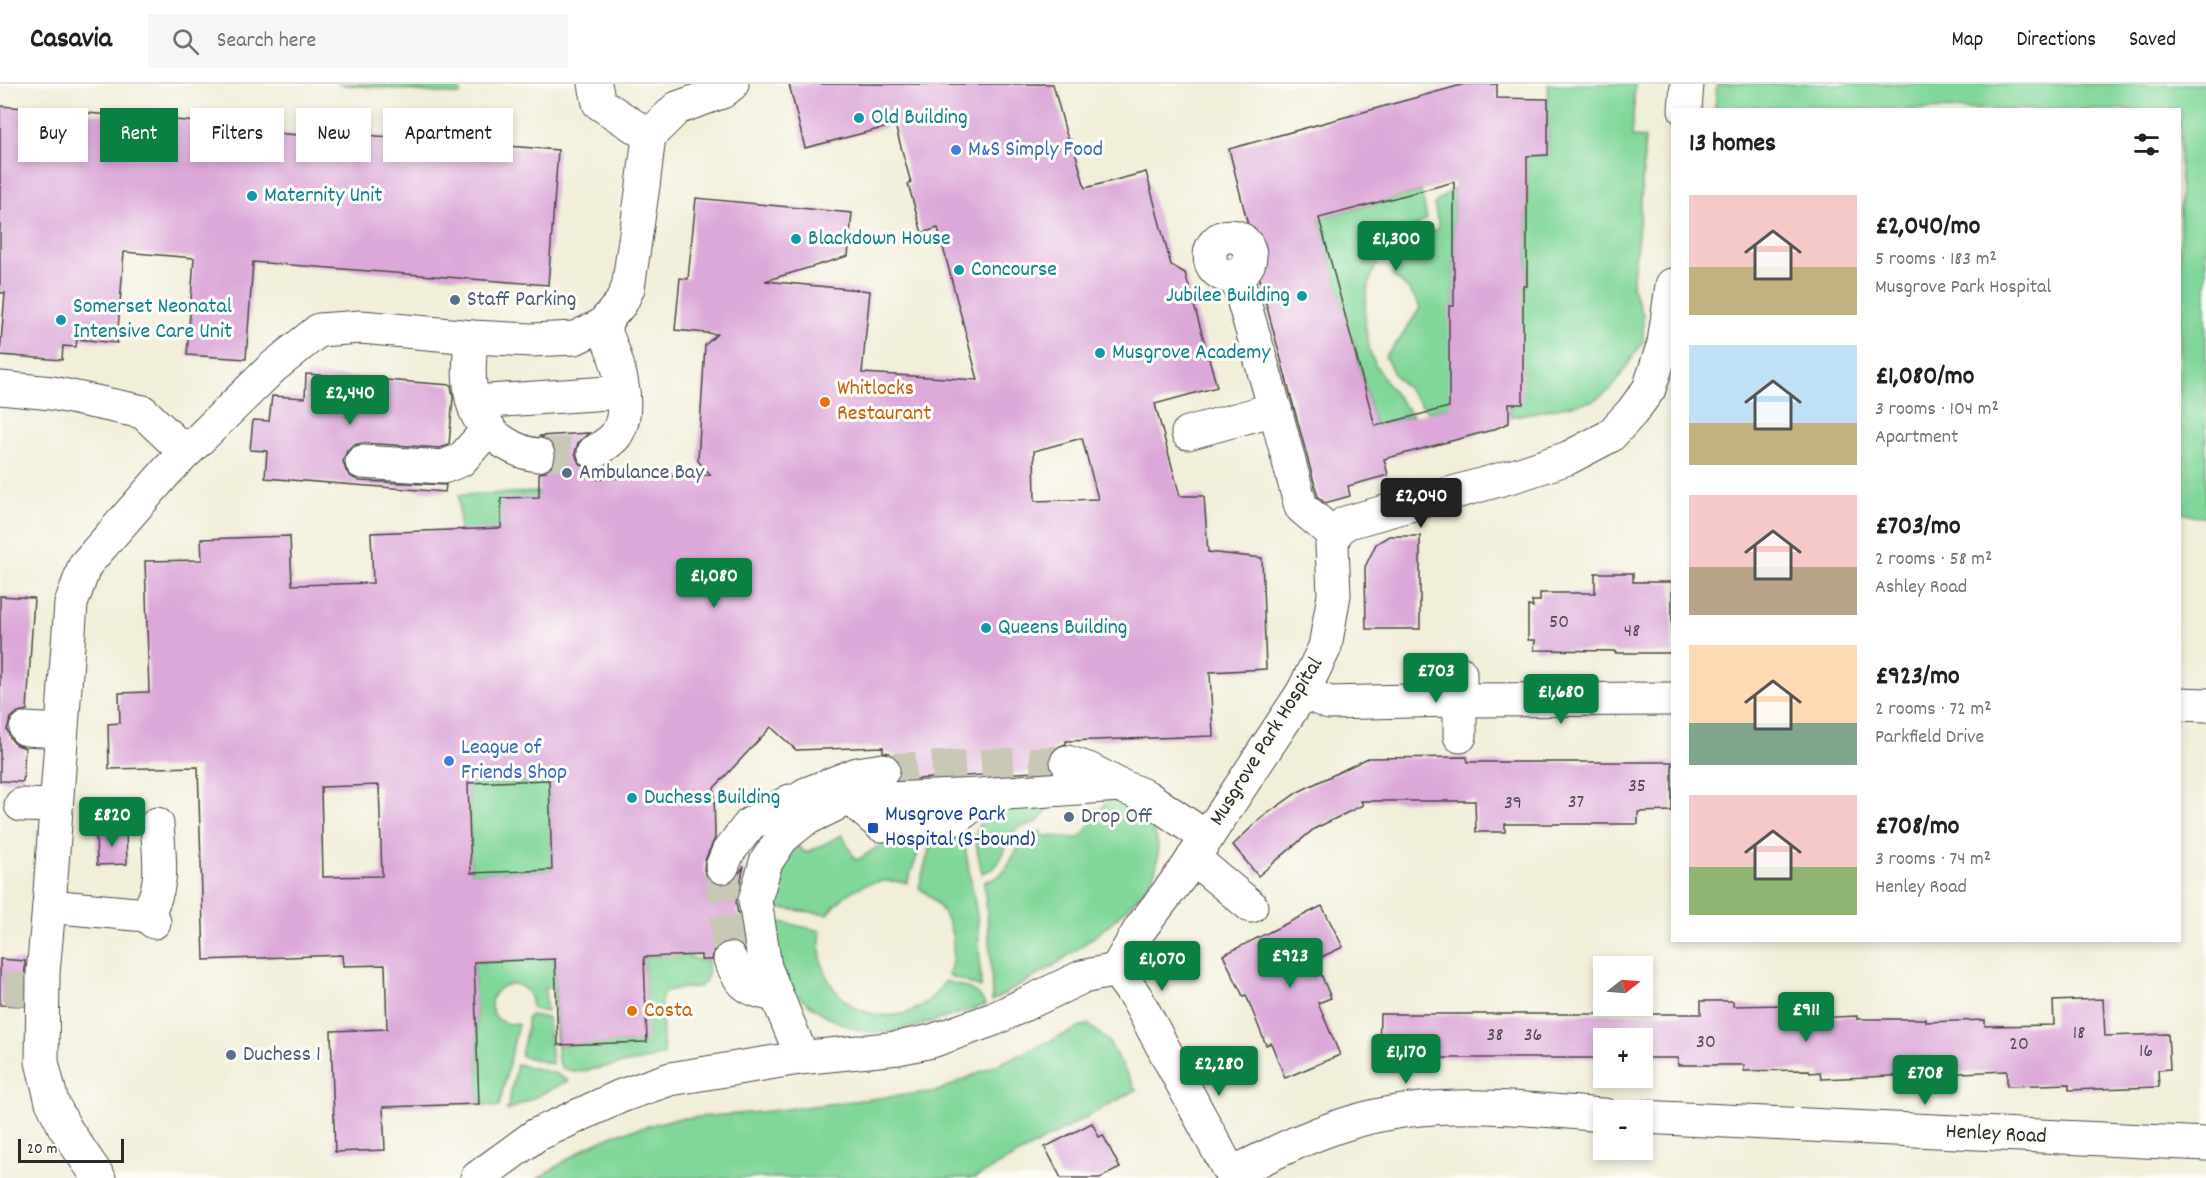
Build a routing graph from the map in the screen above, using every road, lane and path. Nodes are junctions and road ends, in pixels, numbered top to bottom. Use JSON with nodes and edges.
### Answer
{"nodes":[{"id":1,"x":595,"y":84,"type":"edge"},
{"id":2,"x":732,"y":84,"type":"edge"},
{"id":3,"x":1687,"y":84,"type":"edge"},
{"id":4,"x":1685,"y":108,"type":"edge"},
{"id":5,"x":648,"y":136,"type":"junction"},
{"id":6,"x":1236,"y":275,"type":"dead end"},
{"id":7,"x":1671,"y":292,"type":"edge"},
{"id":8,"x":602,"y":325,"type":"junction"},
{"id":9,"x":472,"y":337,"type":"junction"},
{"id":10,"x":0,"y":388,"type":"edge"},
{"id":11,"x":622,"y":393,"type":"junction"},
{"id":12,"x":1275,"y":409,"type":"junction"},
{"id":13,"x":481,"y":415,"type":"junction"},
{"id":14,"x":1188,"y":433,"type":"dead end"},
{"id":15,"x":185,"y":452,"type":"junction"},
{"id":16,"x":594,"y":452,"type":"tunnel mouth"},
{"id":17,"x":538,"y":455,"type":"tunnel mouth"},
{"id":18,"x":362,"y":462,"type":"dead end"},
{"id":19,"x":1334,"y":535,"type":"junction"},
{"id":20,"x":1458,"y":691,"type":"junction"},
{"id":21,"x":1304,"y":692,"type":"junction"},
{"id":22,"x":1671,"y":699,"type":"edge"},
{"id":23,"x":2181,"y":704,"type":"edge"},
{"id":24,"x":2206,"y":705,"type":"edge"},
{"id":25,"x":26,"y":729,"type":"dead end"},
{"id":26,"x":61,"y":731,"type":"junction"},
{"id":27,"x":1460,"y":736,"type":"dead end"},
{"id":28,"x":1067,"y":762,"type":"tunnel mouth"},
{"id":29,"x":1119,"y":785,"type":"junction"},
{"id":30,"x":790,"y":801,"type":"junction"},
{"id":31,"x":842,"y":802,"type":"junction"},
{"id":32,"x":21,"y":805,"type":"dead end"},
{"id":33,"x":56,"y":806,"type":"junction"},
{"id":34,"x":157,"y":824,"type":"dead end"},
{"id":35,"x":1200,"y":848,"type":"junction"},
{"id":36,"x":722,"y":867,"type":"tunnel mouth"},
{"id":37,"x":49,"y":906,"type":"junction"},
{"id":38,"x":1251,"y":906,"type":"dead end"},
{"id":39,"x":730,"y":959,"type":"tunnel mouth"},
{"id":40,"x":1116,"y":970,"type":"junction"},
{"id":41,"x":775,"y":995,"type":"junction"},
{"id":42,"x":20,"y":1006,"type":"tunnel mouth"},
{"id":43,"x":799,"y":1058,"type":"junction"},
{"id":44,"x":42,"y":1062,"type":"junction"},
{"id":45,"x":1593,"y":1114,"type":"edge"},
{"id":46,"x":1653,"y":1118,"type":"edge"},
{"id":47,"x":2206,"y":1144,"type":"edge"},
{"id":48,"x":1232,"y":1176,"type":"edge"},
{"id":49,"x":99,"y":1178,"type":"edge"},
{"id":50,"x":477,"y":1178,"type":"edge"}],
"edges":[{"from":1,"to":5,"type":"street"},
{"from":2,"to":5,"type":"street"},
{"from":3,"to":4,"type":"street"},
{"from":5,"to":8,"type":"street"},
{"from":6,"to":12,"type":"street"},
{"from":7,"to":19,"type":"street"},
{"from":8,"to":9,"type":"street"},
{"from":8,"to":11,"type":"street"},
{"from":9,"to":13,"type":"street"},
{"from":9,"to":15,"type":"street"},
{"from":10,"to":15,"type":"street"},
{"from":11,"to":13,"type":"street"},
{"from":11,"to":16,"type":"street"},
{"from":12,"to":14,"type":"street"},
{"from":12,"to":19,"type":"street"},
{"from":13,"to":17,"type":"street"},
{"from":13,"to":18,"type":"street"},
{"from":15,"to":26,"type":"street"},
{"from":19,"to":21,"type":"street","name":"Musgrove Park Hospital"},
{"from":20,"to":21,"type":"street"},
{"from":20,"to":22,"type":"street"},
{"from":20,"to":27,"type":"street"},
{"from":21,"to":35,"type":"street","name":"Musgrove Park Hospital"},
{"from":23,"to":24,"type":"street"},
{"from":25,"to":26,"type":"street"},
{"from":26,"to":33,"type":"street"},
{"from":28,"to":29,"type":"street"},
{"from":29,"to":31,"type":"street"},
{"from":29,"to":35,"type":"street"},
{"from":30,"to":31,"type":"street"},
{"from":30,"to":31,"type":"street"},
{"from":30,"to":36,"type":"street"},
{"from":31,"to":41,"type":"street"},
{"from":32,"to":33,"type":"street"},
{"from":33,"to":37,"type":"street"},
{"from":34,"to":37,"type":"street"},
{"from":35,"to":38,"type":"street"},
{"from":35,"to":40,"type":"street","name":"Musgrove Park Hospital"},
{"from":37,"to":44,"type":"street"},
{"from":39,"to":41,"type":"street"},
{"from":40,"to":43,"type":"street"},
{"from":40,"to":48,"type":"street"},
{"from":41,"to":43,"type":"street"},
{"from":42,"to":44,"type":"street"},
{"from":43,"to":50,"type":"street"},
{"from":44,"to":49,"type":"street"},
{"from":45,"to":48,"type":"street"},
{"from":46,"to":47,"type":"street","name":"Henley Road"}]}
